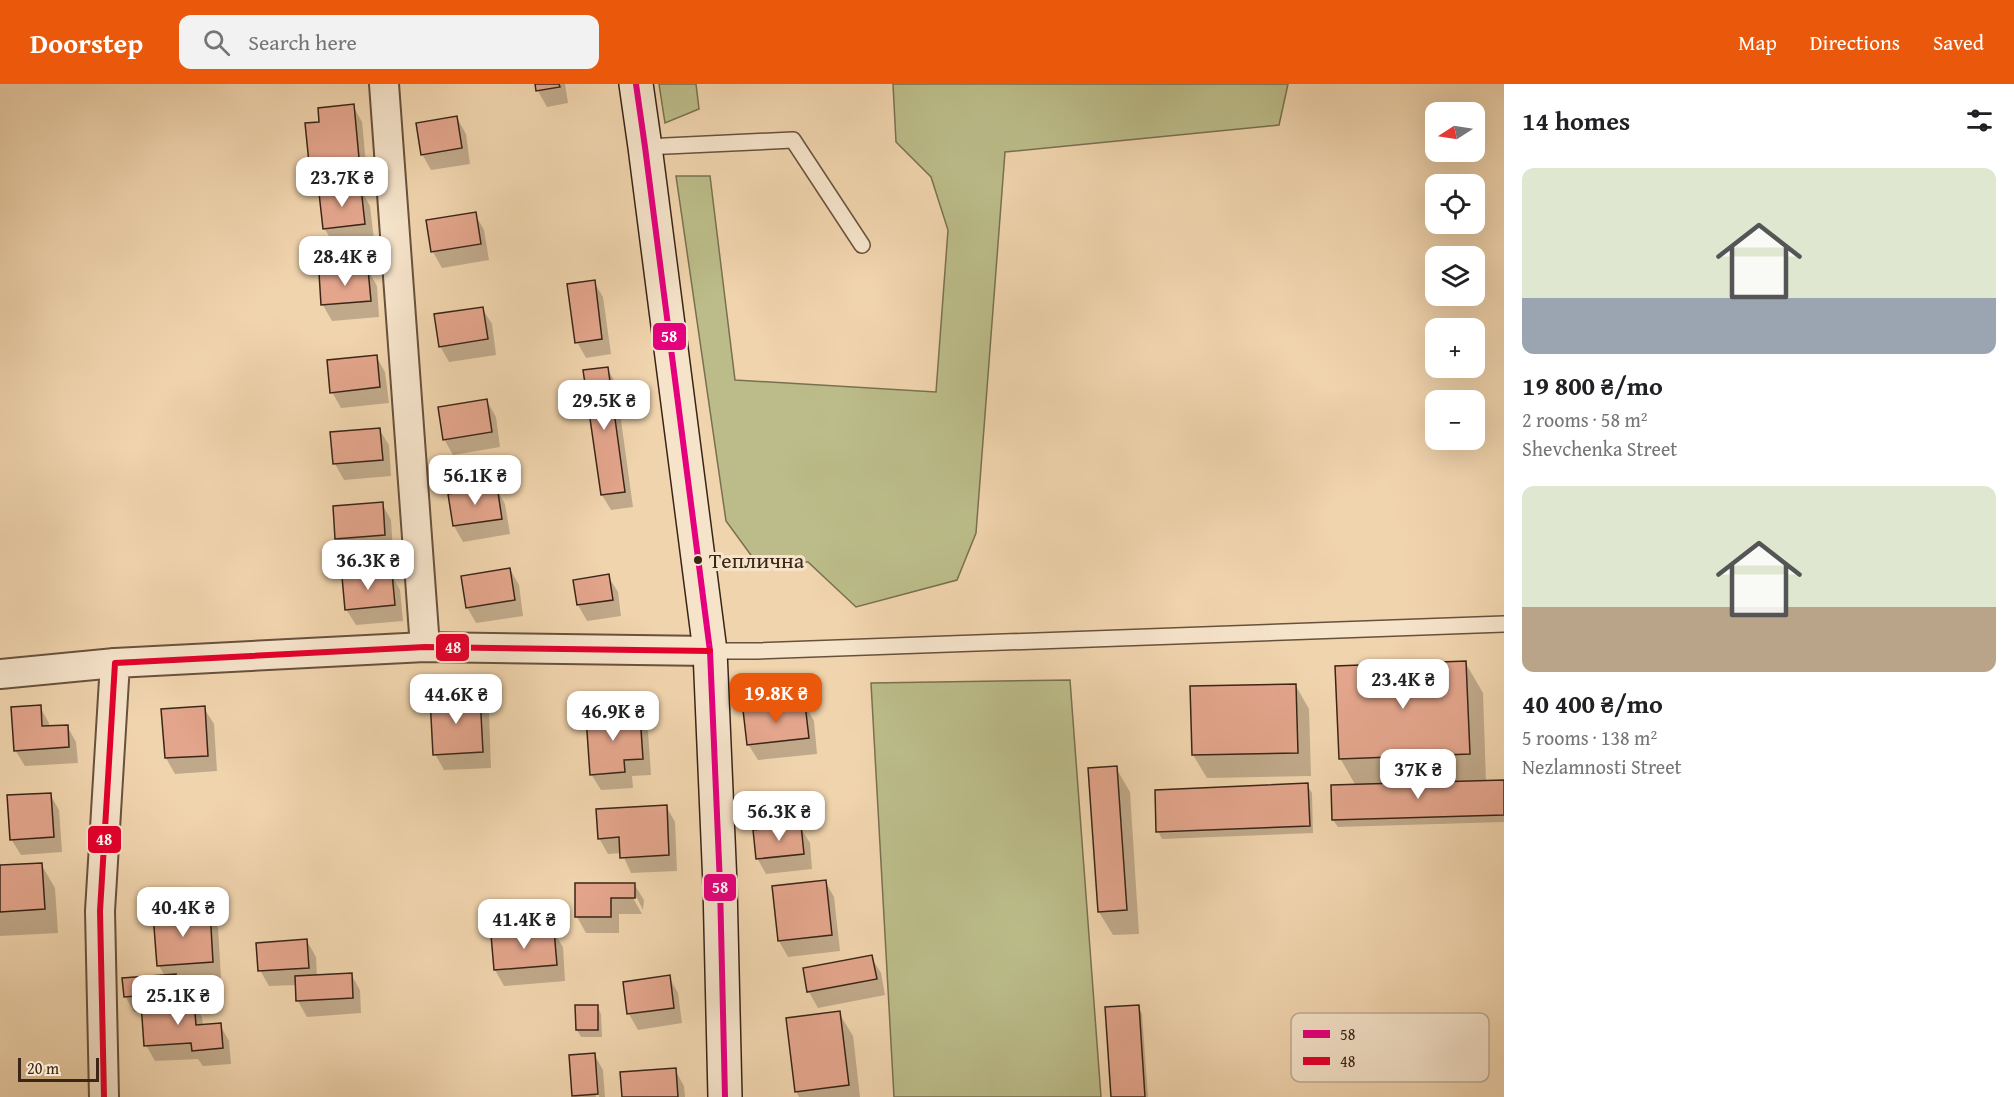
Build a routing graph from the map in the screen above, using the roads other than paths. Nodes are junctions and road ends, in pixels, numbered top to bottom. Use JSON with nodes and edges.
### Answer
{"nodes":[{"id":1,"x":384,"y":84,"type":"edge"},
{"id":2,"x":636,"y":84,"type":"edge"},
{"id":3,"x":645,"y":147,"type":"junction"},
{"id":4,"x":862,"y":245,"type":"dead end"},
{"id":5,"x":1504,"y":624,"type":"edge"},
{"id":6,"x":425,"y":647,"type":"junction"},
{"id":7,"x":710,"y":651,"type":"junction"},
{"id":8,"x":115,"y":663,"type":"junction"},
{"id":9,"x":0,"y":674,"type":"edge"},
{"id":10,"x":104,"y":1097,"type":"edge"},
{"id":11,"x":725,"y":1097,"type":"edge"}],
"edges":[{"from":1,"to":6,"type":"street"},
{"from":2,"to":3,"type":"street"},
{"from":3,"to":4,"type":"lane"},
{"from":3,"to":7,"type":"street"},
{"from":5,"to":7,"type":"lane"},
{"from":6,"to":7,"type":"street"},
{"from":6,"to":8,"type":"street"},
{"from":7,"to":11,"type":"street"},
{"from":8,"to":9,"type":"street"},
{"from":8,"to":10,"type":"street"}]}
